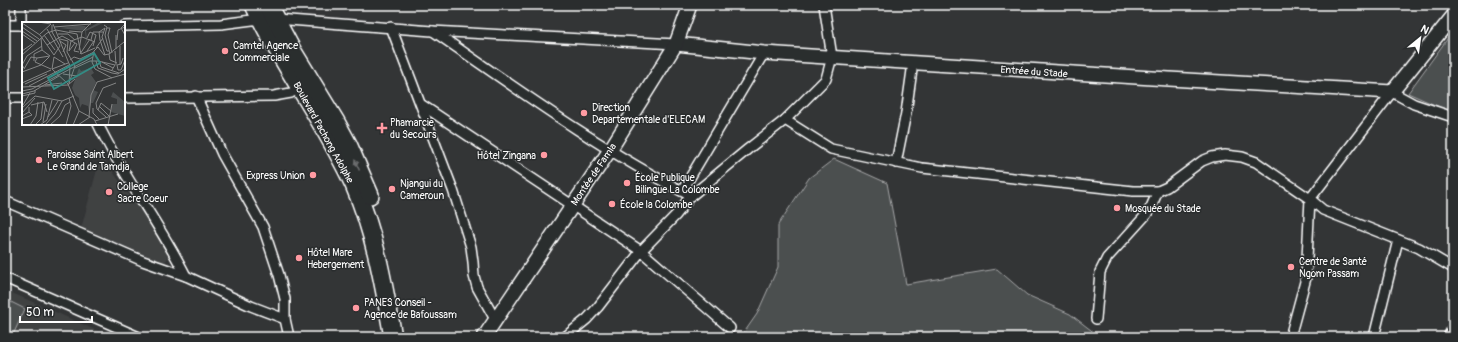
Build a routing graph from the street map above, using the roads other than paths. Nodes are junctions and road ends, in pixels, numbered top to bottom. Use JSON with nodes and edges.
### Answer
{"nodes":[{"id":1,"x":21,"y":5,"type":"edge"},
{"id":2,"x":690,"y":5,"type":"edge"},
{"id":3,"x":824,"y":5,"type":"edge"},
{"id":4,"x":264,"y":12,"type":"edge"},
{"id":5,"x":1453,"y":16,"type":"edge"},
{"id":6,"x":5,"y":25,"type":"edge"},
{"id":7,"x":22,"y":25,"type":"edge"},
{"id":8,"x":125,"y":26,"type":"edge"},
{"id":9,"x":391,"y":27,"type":"junction"},
{"id":10,"x":432,"y":31,"type":"junction"},
{"id":11,"x":676,"y":44,"type":"junction"},
{"id":12,"x":764,"y":53,"type":"junction"},
{"id":13,"x":832,"y":57,"type":"junction"},
{"id":14,"x":913,"y":63,"type":"junction"},
{"id":15,"x":306,"y":84,"type":"junction"},
{"id":16,"x":1392,"y":92,"type":"junction"},
{"id":17,"x":196,"y":96,"type":"junction"},
{"id":18,"x":5,"y":98,"type":"edge"},
{"id":19,"x":22,"y":98,"type":"edge"},
{"id":20,"x":125,"y":98,"type":"edge"},
{"id":21,"x":422,"y":105,"type":"junction"},
{"id":22,"x":1453,"y":117,"type":"edge"},
{"id":23,"x":785,"y":120,"type":"junction"},
{"id":24,"x":98,"y":125,"type":"edge"},
{"id":25,"x":610,"y":150,"type":"junction"},
{"id":26,"x":896,"y":163,"type":"junction"},
{"id":27,"x":682,"y":191,"type":"junction"},
{"id":28,"x":1158,"y":191,"type":"junction"},
{"id":29,"x":691,"y":196,"type":"junction"},
{"id":30,"x":1310,"y":199,"type":"junction"},
{"id":31,"x":5,"y":201,"type":"edge"},
{"id":32,"x":573,"y":205,"type":"junction"},
{"id":33,"x":1398,"y":240,"type":"junction"},
{"id":34,"x":641,"y":251,"type":"junction"},
{"id":35,"x":1453,"y":268,"type":"edge"},
{"id":36,"x":186,"y":276,"type":"junction"},
{"id":37,"x":5,"y":278,"type":"edge"},
{"id":38,"x":285,"y":319,"type":"junction"},
{"id":39,"x":1096,"y":319,"type":"dead end"},
{"id":40,"x":496,"y":320,"type":"junction"},
{"id":41,"x":1453,"y":327,"type":"edge"},
{"id":42,"x":730,"y":328,"type":"dead end"},
{"id":43,"x":139,"y":337,"type":"edge"},
{"id":44,"x":289,"y":337,"type":"edge"},
{"id":45,"x":393,"y":337,"type":"edge"},
{"id":46,"x":404,"y":337,"type":"edge"},
{"id":47,"x":484,"y":337,"type":"edge"},
{"id":48,"x":565,"y":337,"type":"edge"},
{"id":49,"x":1290,"y":337,"type":"edge"},
{"id":50,"x":1374,"y":337,"type":"edge"},
{"id":51,"x":1448,"y":337,"type":"edge"}],
"edges":[{"from":1,"to":7,"type":"street"},
{"from":2,"to":11,"type":"street","name":"Montée de Famla"},
{"from":3,"to":13,"type":"street"},
{"from":4,"to":8,"type":"street"},
{"from":4,"to":9,"type":"street"},
{"from":4,"to":15,"type":"highway","name":"Boulevard Pachong Adolphe"},
{"from":5,"to":16,"type":"street"},
{"from":6,"to":7,"type":"street"},
{"from":9,"to":10,"type":"street"},
{"from":9,"to":21,"type":"street"},
{"from":10,"to":11,"type":"street"},
{"from":10,"to":25,"type":"street"},
{"from":11,"to":12,"type":"street","name":"Entrée du Stade"},
{"from":11,"to":25,"type":"street","name":"Montée de Famla"},
{"from":12,"to":13,"type":"street","name":"Entrée du Stade"},
{"from":12,"to":27,"type":"street"},
{"from":13,"to":14,"type":"street","name":"Entrée du Stade"},
{"from":13,"to":23,"type":"street"},
{"from":14,"to":16,"type":"street","name":"Entrée du Stade"},
{"from":14,"to":26,"type":"street"},
{"from":15,"to":17,"type":"street"},
{"from":15,"to":45,"type":"highway","name":"Boulevard Pachong Adolphe"},
{"from":46,"to":15,"type":"highway","name":"Boulevard Pachong Adolphe","one_way":true},
{"from":16,"to":22,"type":"street"},
{"from":16,"to":30,"type":"street"},
{"from":17,"to":20,"type":"street"},
{"from":17,"to":38,"type":"street"},
{"from":18,"to":19,"type":"street"},
{"from":21,"to":32,"type":"street"},
{"from":21,"to":40,"type":"street"},
{"from":23,"to":26,"type":"street"},
{"from":23,"to":29,"type":"street"},
{"from":24,"to":36,"type":"street"},
{"from":25,"to":27,"type":"street"},
{"from":25,"to":32,"type":"street","name":"Montée de Famla"},
{"from":26,"to":28,"type":"street"},
{"from":27,"to":29,"type":"street"},
{"from":28,"to":30,"type":"street"},
{"from":28,"to":39,"type":"street"},
{"from":29,"to":34,"type":"street"},
{"from":30,"to":33,"type":"street"},
{"from":30,"to":49,"type":"street"},
{"from":31,"to":36,"type":"street"},
{"from":32,"to":34,"type":"street"},
{"from":32,"to":40,"type":"street","name":"Montée de Famla"},
{"from":33,"to":35,"type":"street"},
{"from":33,"to":50,"type":"street"},
{"from":34,"to":42,"type":"street"},
{"from":34,"to":48,"type":"street"},
{"from":36,"to":38,"type":"street"},
{"from":37,"to":43,"type":"street"},
{"from":38,"to":44,"type":"street"},
{"from":40,"to":47,"type":"street","name":"Montée de Famla"},
{"from":41,"to":51,"type":"street"}]}
